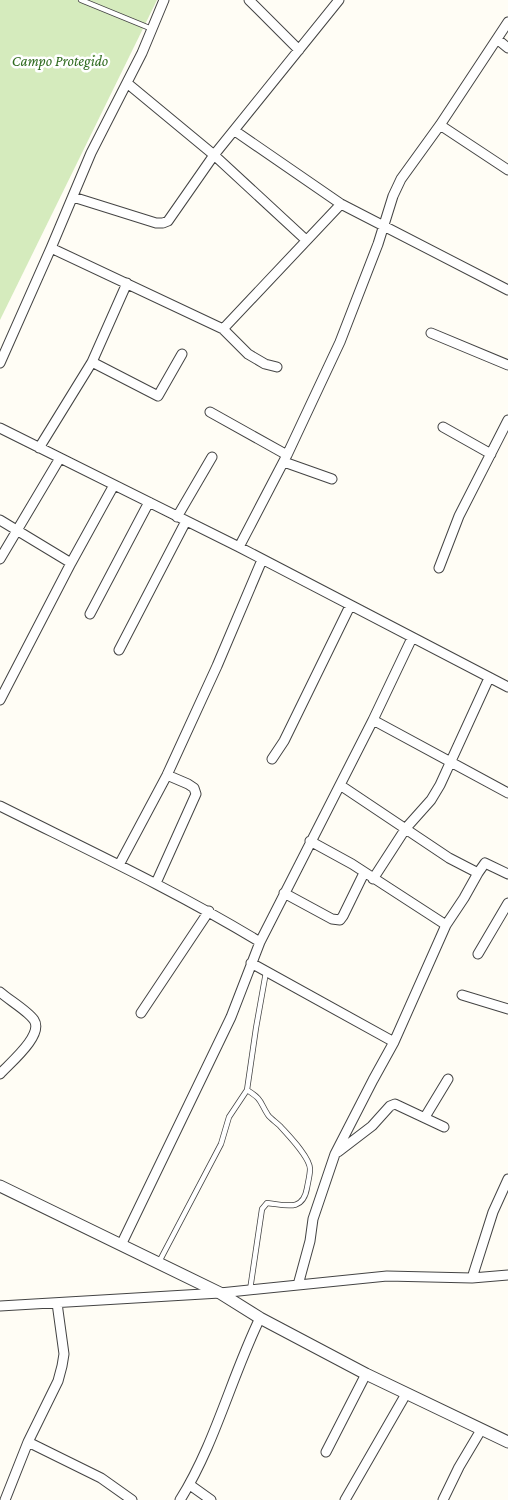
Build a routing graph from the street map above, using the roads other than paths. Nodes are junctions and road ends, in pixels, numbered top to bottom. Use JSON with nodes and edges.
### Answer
{"nodes":[{"id":1,"x":81,"y":0,"type":"edge"},
{"id":2,"x":164,"y":0,"type":"edge"},
{"id":3,"x":249,"y":0,"type":"edge"},
{"id":4,"x":338,"y":0,"type":"edge"},
{"id":5,"x":508,"y":22,"type":"edge"},
{"id":6,"x":152,"y":29,"type":"junction"},
{"id":7,"x":497,"y":39,"type":"junction"},
{"id":8,"x":508,"y":48,"type":"edge"},
{"id":9,"x":299,"y":50,"type":"junction"},
{"id":10,"x":127,"y":83,"type":"junction"},
{"id":11,"x":440,"y":124,"type":"junction"},
{"id":12,"x":235,"y":131,"type":"junction"},
{"id":13,"x":214,"y":155,"type":"junction"},
{"id":14,"x":508,"y":170,"type":"edge"},
{"id":15,"x":73,"y":197,"type":"junction"},
{"id":16,"x":341,"y":204,"type":"junction"},
{"id":17,"x":382,"y":225,"type":"junction"},
{"id":18,"x":306,"y":240,"type":"junction"},
{"id":19,"x":52,"y":248,"type":"junction"},
{"id":20,"x":127,"y":283,"type":"junction"},
{"id":21,"x":508,"y":290,"type":"edge"},
{"id":22,"x":223,"y":329,"type":"junction"},
{"id":23,"x":431,"y":333,"type":"dead end"},
{"id":24,"x":182,"y":354,"type":"dead end"},
{"id":25,"x":92,"y":362,"type":"junction"},
{"id":26,"x":0,"y":363,"type":"edge"},
{"id":27,"x":508,"y":365,"type":"edge"},
{"id":28,"x":277,"y":366,"type":"dead end"},
{"id":29,"x":210,"y":412,"type":"dead end"},
{"id":30,"x":508,"y":420,"type":"edge"},
{"id":31,"x":443,"y":427,"type":"dead end"},
{"id":32,"x":0,"y":428,"type":"edge"},
{"id":33,"x":39,"y":448,"type":"junction"},
{"id":34,"x":491,"y":454,"type":"junction"},
{"id":35,"x":212,"y":457,"type":"dead end"},
{"id":36,"x":60,"y":458,"type":"junction"},
{"id":37,"x":286,"y":458,"type":"junction"},
{"id":38,"x":332,"y":479,"type":"dead end"},
{"id":39,"x":114,"y":485,"type":"junction"},
{"id":40,"x":149,"y":502,"type":"junction"},
{"id":41,"x":177,"y":517,"type":"junction"},
{"id":42,"x":0,"y":520,"type":"edge"},
{"id":43,"x":186,"y":521,"type":"junction"},
{"id":44,"x":18,"y":530,"type":"junction"},
{"id":45,"x":239,"y":547,"type":"junction"},
{"id":46,"x":0,"y":559,"type":"edge"},
{"id":47,"x":262,"y":560,"type":"junction"},
{"id":48,"x":71,"y":563,"type":"junction"},
{"id":49,"x":439,"y":568,"type":"dead end"},
{"id":50,"x":350,"y":606,"type":"junction"},
{"id":51,"x":90,"y":614,"type":"dead end"},
{"id":52,"x":412,"y":638,"type":"junction"},
{"id":53,"x":119,"y":650,"type":"dead end"},
{"id":54,"x":489,"y":678,"type":"junction"},
{"id":55,"x":508,"y":687,"type":"edge"},
{"id":56,"x":0,"y":700,"type":"edge"},
{"id":57,"x":373,"y":720,"type":"junction"},
{"id":58,"x":272,"y":759,"type":"dead end"},
{"id":59,"x":450,"y":762,"type":"junction"},
{"id":60,"x":166,"y":775,"type":"junction"},
{"id":61,"x":340,"y":786,"type":"junction"},
{"id":62,"x":508,"y":793,"type":"edge"},
{"id":63,"x":0,"y":806,"type":"edge"},
{"id":64,"x":406,"y":828,"type":"junction"},
{"id":65,"x":310,"y":841,"type":"junction"},
{"id":66,"x":119,"y":865,"type":"junction"},
{"id":67,"x":364,"y":873,"type":"junction"},
{"id":68,"x":478,"y":873,"type":"junction"},
{"id":69,"x":508,"y":874,"type":"edge"},
{"id":70,"x":373,"y":879,"type":"junction"},
{"id":71,"x":156,"y":883,"type":"junction"},
{"id":72,"x":284,"y":893,"type":"junction"},
{"id":73,"x":508,"y":903,"type":"edge"},
{"id":74,"x":209,"y":911,"type":"junction"},
{"id":75,"x":446,"y":925,"type":"junction"},
{"id":76,"x":260,"y":942,"type":"junction"},
{"id":77,"x":478,"y":954,"type":"dead end"},
{"id":78,"x":251,"y":963,"type":"junction"},
{"id":79,"x":266,"y":972,"type":"junction"},
{"id":80,"x":0,"y":994,"type":"edge"},
{"id":81,"x":462,"y":996,"type":"dead end"},
{"id":82,"x":508,"y":1009,"type":"edge"},
{"id":83,"x":141,"y":1012,"type":"dead end"},
{"id":84,"x":394,"y":1042,"type":"junction"},
{"id":85,"x":0,"y":1074,"type":"edge"},
{"id":86,"x":448,"y":1079,"type":"dead end"},
{"id":87,"x":246,"y":1090,"type":"junction"},
{"id":88,"x":425,"y":1117,"type":"junction"},
{"id":89,"x":444,"y":1127,"type":"dead end"},
{"id":90,"x":336,"y":1154,"type":"junction"},
{"id":91,"x":508,"y":1179,"type":"edge"},
{"id":92,"x":0,"y":1186,"type":"edge"},
{"id":93,"x":498,"y":1200,"type":"junction"},
{"id":94,"x":508,"y":1203,"type":"edge"},
{"id":95,"x":121,"y":1245,"type":"junction"},
{"id":96,"x":159,"y":1262,"type":"junction"},
{"id":97,"x":508,"y":1276,"type":"edge"},
{"id":98,"x":472,"y":1278,"type":"junction"},
{"id":99,"x":298,"y":1285,"type":"junction"},
{"id":100,"x":250,"y":1290,"type":"junction"},
{"id":101,"x":220,"y":1293,"type":"junction"},
{"id":102,"x":57,"y":1303,"type":"junction"},
{"id":103,"x":0,"y":1306,"type":"edge"},
{"id":104,"x":260,"y":1318,"type":"junction"},
{"id":105,"x":366,"y":1374,"type":"junction"},
{"id":106,"x":406,"y":1394,"type":"junction"},
{"id":107,"x":481,"y":1430,"type":"junction"},
{"id":108,"x":28,"y":1442,"type":"junction"},
{"id":109,"x":508,"y":1442,"type":"edge"},
{"id":110,"x":326,"y":1452,"type":"dead end"},
{"id":111,"x":190,"y":1485,"type":"junction"},
{"id":112,"x":5,"y":1500,"type":"edge"},
{"id":113,"x":132,"y":1500,"type":"edge"},
{"id":114,"x":180,"y":1500,"type":"edge"},
{"id":115,"x":211,"y":1500,"type":"edge"},
{"id":116,"x":344,"y":1500,"type":"edge"},
{"id":117,"x":443,"y":1500,"type":"edge"}],
"edges":[{"from":1,"to":6,"type":"lane"},
{"from":2,"to":6,"type":"street"},
{"from":3,"to":9,"type":"street"},
{"from":4,"to":9,"type":"street"},
{"from":5,"to":7,"type":"street"},
{"from":6,"to":10,"type":"street"},
{"from":7,"to":8,"type":"street"},
{"from":7,"to":11,"type":"street"},
{"from":9,"to":12,"type":"street"},
{"from":10,"to":13,"type":"street"},
{"from":10,"to":15,"type":"street"},
{"from":11,"to":14,"type":"street"},
{"from":11,"to":17,"type":"street"},
{"from":12,"to":13,"type":"street"},
{"from":12,"to":16,"type":"street"},
{"from":13,"to":15,"type":"street"},
{"from":13,"to":18,"type":"street"},
{"from":15,"to":19,"type":"street"},
{"from":16,"to":17,"type":"street"},
{"from":16,"to":18,"type":"street"},
{"from":17,"to":21,"type":"street"},
{"from":17,"to":37,"type":"street"},
{"from":18,"to":22,"type":"street"},
{"from":19,"to":20,"type":"street"},
{"from":19,"to":26,"type":"street"},
{"from":20,"to":22,"type":"street"},
{"from":20,"to":25,"type":"street"},
{"from":22,"to":28,"type":"street"},
{"from":23,"to":27,"type":"street"},
{"from":24,"to":25,"type":"street"},
{"from":25,"to":33,"type":"street"},
{"from":29,"to":37,"type":"street"},
{"from":30,"to":34,"type":"street"},
{"from":31,"to":34,"type":"street"},
{"from":32,"to":33,"type":"street"},
{"from":33,"to":36,"type":"street"},
{"from":34,"to":49,"type":"street"},
{"from":35,"to":41,"type":"street"},
{"from":36,"to":39,"type":"street"},
{"from":36,"to":44,"type":"street"},
{"from":37,"to":38,"type":"street"},
{"from":37,"to":45,"type":"street"},
{"from":39,"to":40,"type":"street"},
{"from":39,"to":48,"type":"street"},
{"from":40,"to":41,"type":"street"},
{"from":40,"to":51,"type":"street"},
{"from":41,"to":43,"type":"street"},
{"from":42,"to":44,"type":"street"},
{"from":43,"to":45,"type":"street"},
{"from":43,"to":53,"type":"street"},
{"from":44,"to":46,"type":"street"},
{"from":44,"to":48,"type":"street"},
{"from":45,"to":47,"type":"street"},
{"from":47,"to":50,"type":"street"},
{"from":47,"to":60,"type":"street"},
{"from":48,"to":56,"type":"street"},
{"from":50,"to":52,"type":"street"},
{"from":50,"to":58,"type":"street"},
{"from":52,"to":54,"type":"street"},
{"from":52,"to":57,"type":"street"},
{"from":54,"to":55,"type":"street"},
{"from":54,"to":59,"type":"street"},
{"from":57,"to":59,"type":"street"},
{"from":57,"to":61,"type":"street"},
{"from":59,"to":62,"type":"street"},
{"from":59,"to":64,"type":"street"},
{"from":60,"to":66,"type":"street"},
{"from":60,"to":71,"type":"street"},
{"from":61,"to":64,"type":"street"},
{"from":61,"to":65,"type":"street"},
{"from":63,"to":66,"type":"street"},
{"from":64,"to":68,"type":"street"},
{"from":64,"to":70,"type":"street"},
{"from":65,"to":67,"type":"street"},
{"from":65,"to":72,"type":"street"},
{"from":66,"to":71,"type":"street"},
{"from":67,"to":70,"type":"street"},
{"from":67,"to":72,"type":"street"},
{"from":68,"to":69,"type":"street"},
{"from":68,"to":75,"type":"street"},
{"from":70,"to":75,"type":"street"},
{"from":71,"to":74,"type":"street"},
{"from":72,"to":76,"type":"street"},
{"from":73,"to":77,"type":"street"},
{"from":74,"to":76,"type":"street"},
{"from":74,"to":83,"type":"street"},
{"from":75,"to":84,"type":"street"},
{"from":76,"to":78,"type":"street"},
{"from":78,"to":79,"type":"street"},
{"from":78,"to":95,"type":"street"},
{"from":79,"to":84,"type":"street"},
{"from":79,"to":87,"type":"lane"},
{"from":80,"to":85,"type":"street"},
{"from":81,"to":82,"type":"street"},
{"from":84,"to":90,"type":"street"},
{"from":86,"to":88,"type":"street"},
{"from":87,"to":96,"type":"lane"},
{"from":87,"to":100,"type":"lane"},
{"from":88,"to":89,"type":"street"},
{"from":88,"to":90,"type":"street"},
{"from":90,"to":99,"type":"street"},
{"from":91,"to":93,"type":"street"},
{"from":92,"to":95,"type":"street"},
{"from":93,"to":94,"type":"street"},
{"from":93,"to":98,"type":"street"},
{"from":95,"to":96,"type":"street"},
{"from":96,"to":101,"type":"street"},
{"from":97,"to":98,"type":"street"},
{"from":98,"to":99,"type":"street"},
{"from":99,"to":100,"type":"street"},
{"from":100,"to":101,"type":"street"},
{"from":101,"to":102,"type":"street"},
{"from":101,"to":104,"type":"street"},
{"from":102,"to":103,"type":"street"},
{"from":102,"to":108,"type":"street"},
{"from":104,"to":105,"type":"street"},
{"from":104,"to":111,"type":"street"},
{"from":105,"to":106,"type":"street"},
{"from":105,"to":110,"type":"street"},
{"from":106,"to":107,"type":"street"},
{"from":106,"to":116,"type":"street"},
{"from":107,"to":109,"type":"street"},
{"from":107,"to":117,"type":"street"},
{"from":108,"to":112,"type":"street"},
{"from":108,"to":113,"type":"street"},
{"from":111,"to":114,"type":"street"},
{"from":111,"to":115,"type":"street"}]}
